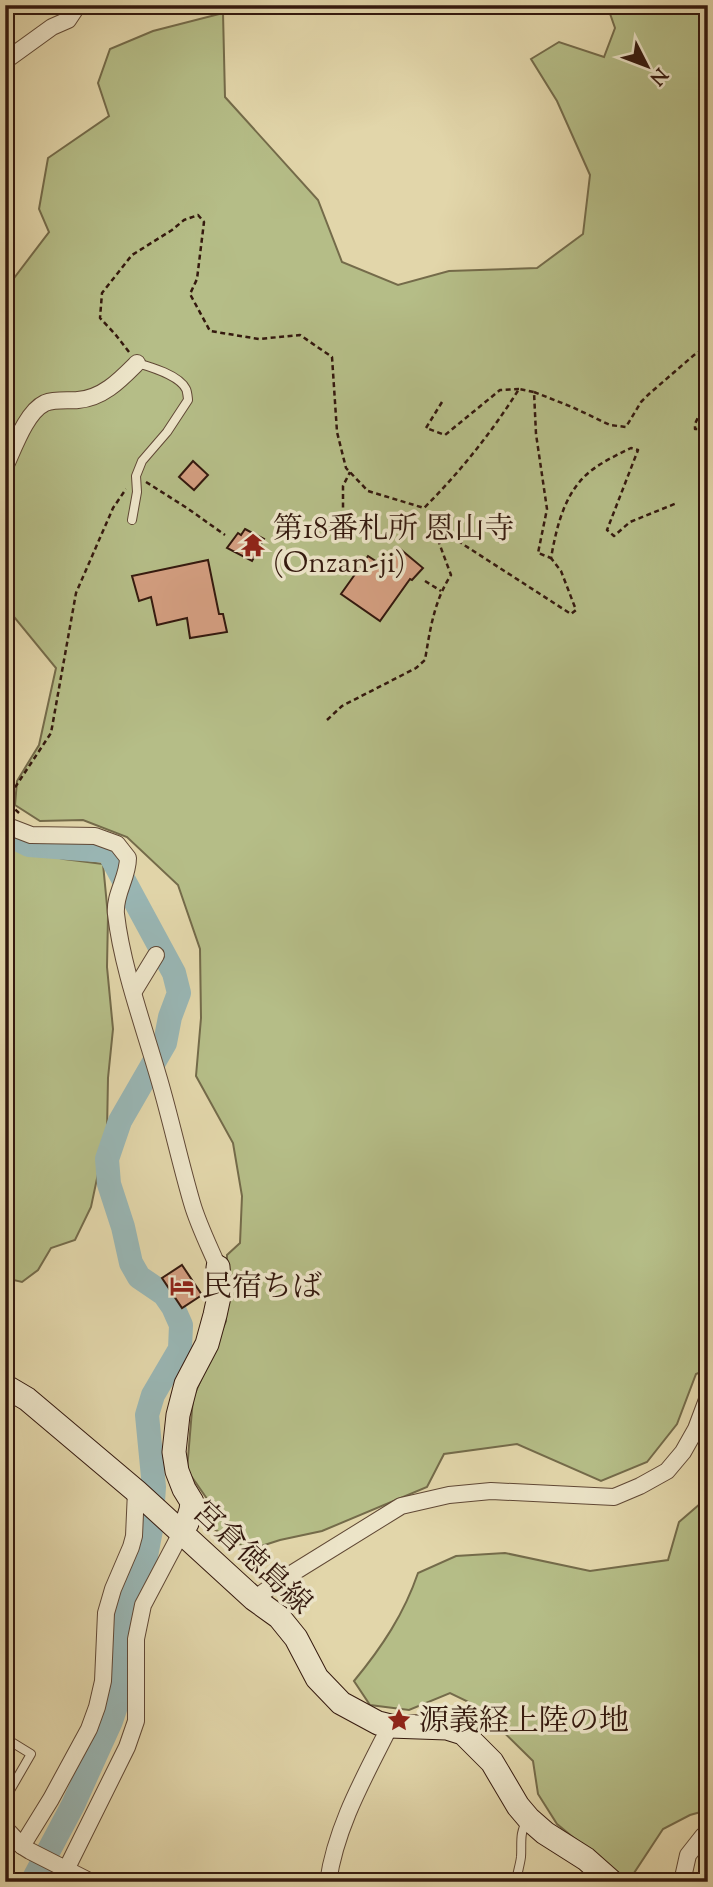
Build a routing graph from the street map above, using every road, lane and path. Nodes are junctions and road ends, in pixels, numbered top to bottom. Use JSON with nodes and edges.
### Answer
{"nodes":[{"id":1,"x":78,"y":5,"type":"edge"},
{"id":2,"x":5,"y":61,"type":"edge"},
{"id":3,"x":708,"y":346,"type":"edge"},
{"id":4,"x":137,"y":363,"type":"junction"},
{"id":5,"x":519,"y":388,"type":"junction"},
{"id":6,"x":534,"y":392,"type":"junction"},
{"id":7,"x":708,"y":395,"type":"edge"},
{"id":8,"x":442,"y":402,"type":"dead end"},
{"id":9,"x":708,"y":419,"type":"edge"},
{"id":10,"x":5,"y":467,"type":"edge"},
{"id":11,"x":350,"y":472,"type":"junction"},
{"id":12,"x":136,"y":476,"type":"junction"},
{"id":13,"x":677,"y":503,"type":"dead end"},
{"id":14,"x":343,"y":516,"type":"dead end"},
{"id":15,"x":132,"y":520,"type":"dead end"},
{"id":16,"x":225,"y":534,"type":"dead end"},
{"id":17,"x":551,"y":558,"type":"junction"},
{"id":18,"x":425,"y":580,"type":"dead end"},
{"id":19,"x":441,"y":590,"type":"junction"},
{"id":20,"x":327,"y":720,"type":"dead end"},
{"id":21,"x":19,"y":814,"type":"dead end"},
{"id":22,"x":5,"y":825,"type":"edge"},
{"id":23,"x":156,"y":955,"type":"dead end"},
{"id":24,"x":134,"y":991,"type":"junction"},
{"id":25,"x":218,"y":1267,"type":"joint"},
{"id":26,"x":5,"y":1386,"type":"edge"},
{"id":27,"x":708,"y":1397,"type":"edge"},
{"id":28,"x":139,"y":1495,"type":"junction"},
{"id":29,"x":174,"y":1527,"type":"junction"},
{"id":30,"x":254,"y":1599,"type":"junction"},
{"id":31,"x":390,"y":1726,"type":"junction"},
{"id":32,"x":5,"y":1738,"type":"edge"},
{"id":33,"x":5,"y":1799,"type":"edge"},
{"id":34,"x":529,"y":1819,"type":"junction"},
{"id":35,"x":5,"y":1828,"type":"edge"},
{"id":36,"x":708,"y":1833,"type":"edge"},
{"id":37,"x":26,"y":1848,"type":"junction"},
{"id":38,"x":61,"y":1872,"type":"edge"},
{"id":39,"x":91,"y":1882,"type":"edge"},
{"id":40,"x":328,"y":1882,"type":"edge"},
{"id":41,"x":516,"y":1882,"type":"edge"},
{"id":42,"x":612,"y":1882,"type":"edge"},
{"id":43,"x":682,"y":1882,"type":"edge"}],
"edges":[{"from":1,"to":2,"type":"street"},
{"from":3,"to":6,"type":"path"},
{"from":4,"to":10,"type":"street"},
{"from":4,"to":11,"type":"path"},
{"from":4,"to":12,"type":"lane"},
{"from":5,"to":6,"type":"path"},
{"from":5,"to":8,"type":"path"},
{"from":5,"to":11,"type":"path"},
{"from":6,"to":17,"type":"path"},
{"from":7,"to":9,"type":"path"},
{"from":11,"to":14,"type":"path"},
{"from":12,"to":15,"type":"lane"},
{"from":12,"to":16,"type":"path"},
{"from":12,"to":21,"type":"path"},
{"from":13,"to":17,"type":"path"},
{"from":17,"to":19,"type":"path"},
{"from":18,"to":19,"type":"path"},
{"from":19,"to":20,"type":"path"},
{"from":22,"to":24,"type":"street"},
{"from":23,"to":24,"type":"street"},
{"from":24,"to":25,"type":"street"},
{"from":25,"to":29,"type":"main road"},
{"from":26,"to":28,"type":"main road","name":"宮倉徳島線"},
{"from":27,"to":30,"type":"street"},
{"from":28,"to":29,"type":"main road","name":"宮倉徳島線"},
{"from":28,"to":37,"type":"street"},
{"from":29,"to":30,"type":"main road","name":"宮倉徳島線"},
{"from":29,"to":38,"type":"street"},
{"from":30,"to":31,"type":"main road","name":"宮倉徳島線"},
{"from":31,"to":34,"type":"main road","name":"宮倉徳島線"},
{"from":31,"to":40,"type":"street"},
{"from":32,"to":33,"type":"lane"},
{"from":34,"to":41,"type":"lane"},
{"from":34,"to":42,"type":"main road","name":"宮倉徳島線"},
{"from":35,"to":37,"type":"street"},
{"from":36,"to":43,"type":"street"},
{"from":37,"to":38,"type":"street"},
{"from":38,"to":39,"type":"street"}]}
